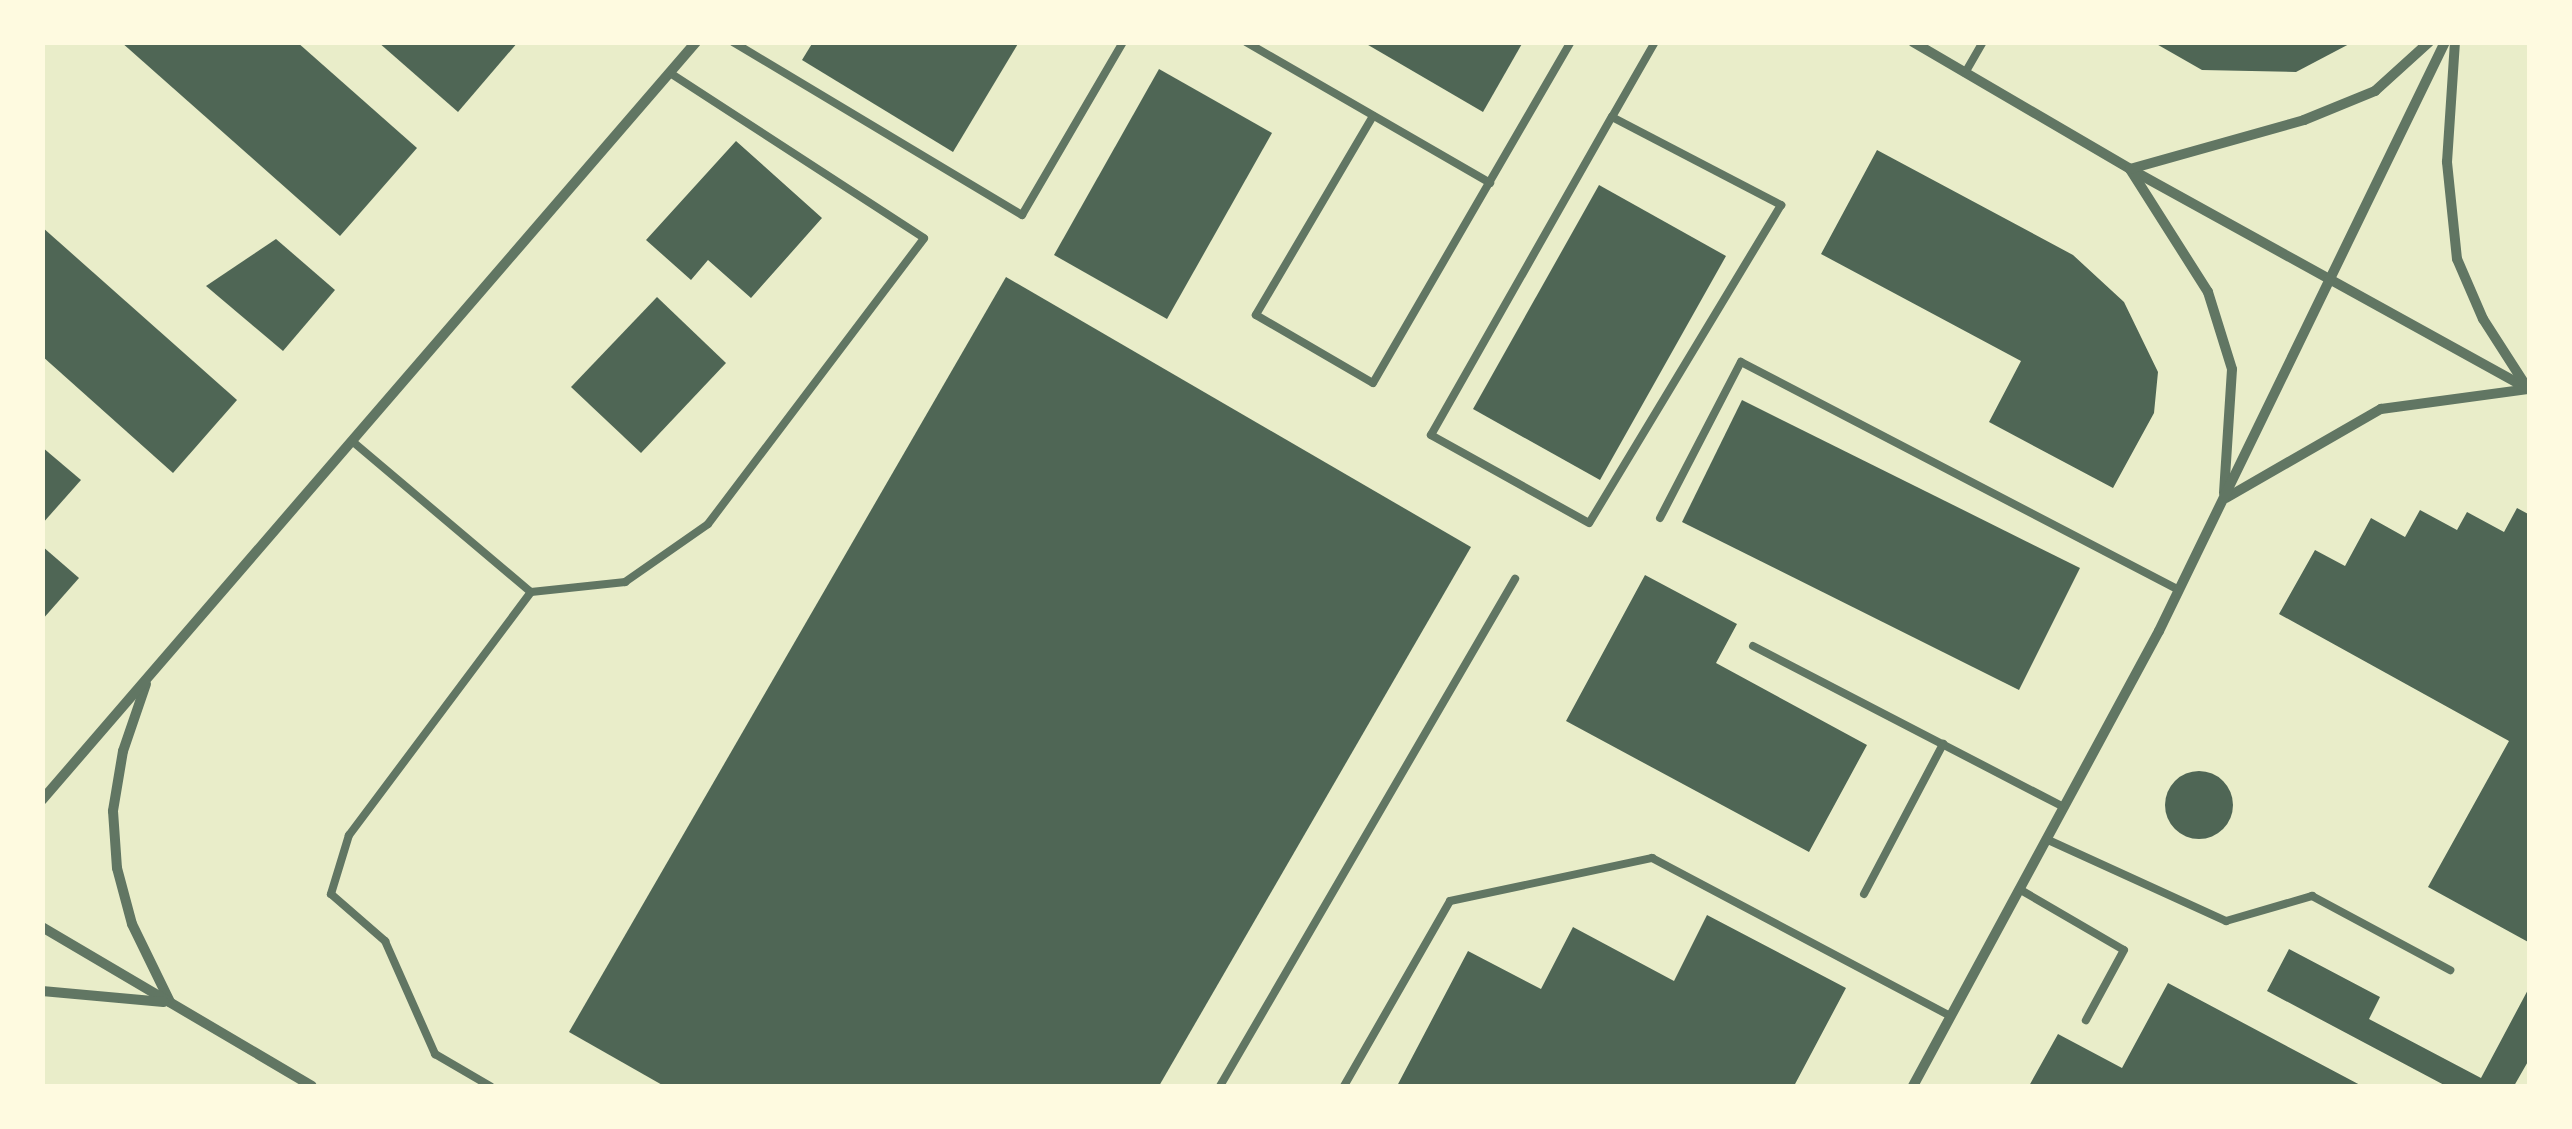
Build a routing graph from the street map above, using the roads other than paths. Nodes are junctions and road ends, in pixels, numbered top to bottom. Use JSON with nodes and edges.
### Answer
{"nodes":[{"id":1,"x":696,"y":42,"type":"edge"},
{"id":2,"x":733,"y":42,"type":"edge"},
{"id":3,"x":1122,"y":42,"type":"edge"},
{"id":4,"x":1246,"y":42,"type":"edge"},
{"id":5,"x":1571,"y":42,"type":"edge"},
{"id":6,"x":1655,"y":42,"type":"edge"},
{"id":7,"x":1914,"y":42,"type":"edge"},
{"id":8,"x":1983,"y":42,"type":"edge"},
{"id":9,"x":2429,"y":42,"type":"edge"},
{"id":10,"x":2444,"y":42,"type":"edge"},
{"id":11,"x":2455,"y":42,"type":"edge"},
{"id":12,"x":670,"y":73,"type":"junction"},
{"id":13,"x":1965,"y":73,"type":"junction"},
{"id":14,"x":1373,"y":116,"type":"junction"},
{"id":15,"x":1612,"y":117,"type":"junction"},
{"id":16,"x":2130,"y":170,"type":"junction"},
{"id":17,"x":1490,"y":183,"type":"junction"},
{"id":18,"x":2330,"y":280,"type":"junction"},
{"id":19,"x":2529,"y":390,"type":"edge"},
{"id":20,"x":352,"y":441,"type":"junction"},
{"id":21,"x":2224,"y":500,"type":"junction"},
{"id":22,"x":1660,"y":518,"type":"dead end"},
{"id":23,"x":1514,"y":579,"type":"dead end"},
{"id":24,"x":2178,"y":590,"type":"junction"},
{"id":25,"x":531,"y":592,"type":"junction"},
{"id":26,"x":1753,"y":646,"type":"dead end"},
{"id":27,"x":149,"y":676,"type":"junction"},
{"id":28,"x":1942,"y":744,"type":"junction"},
{"id":29,"x":42,"y":800,"type":"edge"},
{"id":30,"x":2064,"y":807,"type":"junction"},
{"id":31,"x":2046,"y":839,"type":"junction"},
{"id":32,"x":2019,"y":889,"type":"junction"},
{"id":33,"x":1864,"y":894,"type":"dead end"},
{"id":34,"x":42,"y":927,"type":"edge"},
{"id":35,"x":2450,"y":970,"type":"dead end"},
{"id":36,"x":42,"y":991,"type":"edge"},
{"id":37,"x":170,"y":1002,"type":"junction"},
{"id":38,"x":1950,"y":1016,"type":"junction"},
{"id":39,"x":2086,"y":1020,"type":"dead end"},
{"id":40,"x":312,"y":1086,"type":"edge"},
{"id":41,"x":490,"y":1086,"type":"edge"},
{"id":42,"x":1220,"y":1086,"type":"edge"},
{"id":43,"x":1344,"y":1086,"type":"edge"},
{"id":44,"x":1913,"y":1086,"type":"edge"}],
"edges":[{"from":1,"to":12,"type":"street"},
{"from":2,"to":3,"type":"lane"},
{"from":4,"to":14,"type":"lane"},
{"from":5,"to":17,"type":"lane"},
{"from":6,"to":15,"type":"lane"},
{"from":7,"to":13,"type":"street"},
{"from":8,"to":13,"type":"lane"},
{"from":9,"to":16,"type":"street"},
{"from":10,"to":18,"type":"street"},
{"from":11,"to":19,"type":"street"},
{"from":12,"to":20,"type":"street"},
{"from":12,"to":25,"type":"lane"},
{"from":13,"to":16,"type":"street"},
{"from":14,"to":17,"type":"lane"},
{"from":14,"to":17,"type":"lane"},
{"from":15,"to":15,"type":"lane"},
{"from":16,"to":18,"type":"street"},
{"from":16,"to":21,"type":"street"},
{"from":18,"to":19,"type":"street"},
{"from":18,"to":21,"type":"street"},
{"from":19,"to":21,"type":"street"},
{"from":20,"to":25,"type":"lane"},
{"from":20,"to":27,"type":"street"},
{"from":21,"to":24,"type":"street"},
{"from":22,"to":24,"type":"lane"},
{"from":23,"to":42,"type":"lane"},
{"from":24,"to":30,"type":"street"},
{"from":25,"to":41,"type":"lane"},
{"from":26,"to":28,"type":"lane"},
{"from":27,"to":29,"type":"street"},
{"from":27,"to":37,"type":"street"},
{"from":28,"to":30,"type":"lane"},
{"from":28,"to":33,"type":"lane"},
{"from":30,"to":31,"type":"street"},
{"from":31,"to":32,"type":"street"},
{"from":31,"to":35,"type":"lane"},
{"from":32,"to":38,"type":"street"},
{"from":32,"to":39,"type":"lane"},
{"from":34,"to":37,"type":"street"},
{"from":36,"to":37,"type":"street"},
{"from":37,"to":40,"type":"street"},
{"from":38,"to":43,"type":"lane"},
{"from":38,"to":44,"type":"street"}]}
